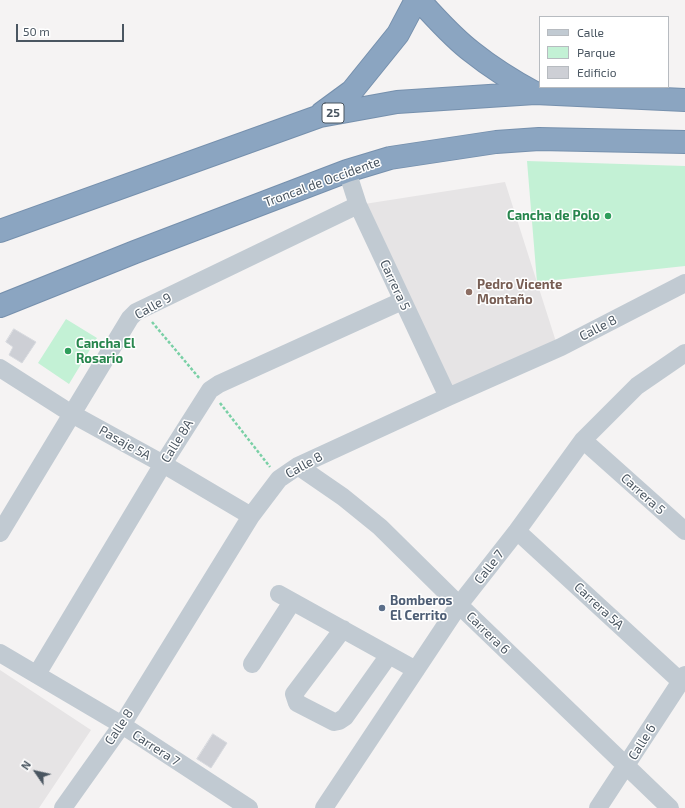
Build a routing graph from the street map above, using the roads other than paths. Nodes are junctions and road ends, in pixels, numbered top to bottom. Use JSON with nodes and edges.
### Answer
{"nodes":[{"id":1,"x":417,"y":0,"type":"edge"},
{"id":2,"x":535,"y":93,"type":"junction"},
{"id":3,"x":685,"y":100,"type":"edge"},
{"id":4,"x":320,"y":116,"type":"junction"},
{"id":5,"x":685,"y":142,"type":"edge"},
{"id":6,"x":347,"y":171,"type":"junction"},
{"id":7,"x":358,"y":205,"type":"junction"},
{"id":8,"x":0,"y":231,"type":"edge"},
{"id":9,"x":685,"y":283,"type":"edge"},
{"id":10,"x":402,"y":301,"type":"junction"},
{"id":11,"x":0,"y":306,"type":"edge"},
{"id":12,"x":685,"y":353,"type":"edge"},
{"id":13,"x":0,"y":368,"type":"edge"},
{"id":14,"x":448,"y":397,"type":"junction"},
{"id":15,"x":72,"y":414,"type":"junction"},
{"id":16,"x":583,"y":440,"type":"junction"},
{"id":17,"x":163,"y":464,"type":"junction"},
{"id":18,"x":298,"y":466,"type":"junction"},
{"id":19,"x":251,"y":516,"type":"junction"},
{"id":20,"x":517,"y":531,"type":"junction"},
{"id":21,"x":685,"y":531,"type":"edge"},
{"id":22,"x":0,"y":532,"type":"edge"},
{"id":23,"x":459,"y":605,"type":"junction"},
{"id":24,"x":343,"y":629,"type":"junction"},
{"id":25,"x":0,"y":653,"type":"edge"},
{"id":26,"x":389,"y":655,"type":"junction"},
{"id":27,"x":252,"y":664,"type":"dead end"},
{"id":28,"x":416,"y":670,"type":"junction"},
{"id":29,"x":37,"y":674,"type":"junction"},
{"id":30,"x":683,"y":678,"type":"edge"},
{"id":31,"x":122,"y":725,"type":"junction"},
{"id":32,"x":626,"y":766,"type":"junction"},
{"id":33,"x":63,"y":808,"type":"edge"},
{"id":34,"x":249,"y":808,"type":"edge"},
{"id":35,"x":324,"y":808,"type":"edge"},
{"id":36,"x":598,"y":808,"type":"edge"},
{"id":37,"x":670,"y":808,"type":"edge"}],
"edges":[{"from":1,"to":2,"type":"highway"},
{"from":1,"to":4,"type":"highway"},
{"from":2,"to":3,"type":"highway","number":"25"},
{"from":2,"to":4,"type":"highway","number":"25"},
{"from":4,"to":8,"type":"highway","number":"25"},
{"from":5,"to":6,"type":"highway","name":"Troncal de Occidente"},
{"from":6,"to":7,"type":"street","name":"Carrera 5"},
{"from":6,"to":11,"type":"highway","name":"Troncal de Occidente"},
{"from":7,"to":10,"type":"street","name":"Carrera 5"},
{"from":7,"to":15,"type":"street","name":"Calle 9"},
{"from":9,"to":14,"type":"street","name":"Calle 8"},
{"from":10,"to":14,"type":"street","name":"Carrera 5"},
{"from":10,"to":17,"type":"street","name":"Calle 8A"},
{"from":12,"to":16,"type":"street","name":"Calle 7"},
{"from":13,"to":15,"type":"street","name":"Pasaje 5A"},
{"from":14,"to":18,"type":"street","name":"Calle 8"},
{"from":15,"to":17,"type":"street","name":"Pasaje 5A"},
{"from":15,"to":22,"type":"street","name":"Calle 9"},
{"from":16,"to":20,"type":"street","name":"Calle 7"},
{"from":16,"to":21,"type":"street","name":"Carrera 5"},
{"from":17,"to":19,"type":"street","name":"Pasaje 5A"},
{"from":17,"to":29,"type":"street","name":"Calle 8A"},
{"from":18,"to":19,"type":"street","name":"Calle 8"},
{"from":18,"to":23,"type":"street","name":"Carrera 6"},
{"from":19,"to":31,"type":"street","name":"Calle 8"},
{"from":20,"to":23,"type":"street","name":"Calle 7"},
{"from":20,"to":30,"type":"street","name":"Carrera 5A"},
{"from":23,"to":28,"type":"street","name":"Calle 7"},
{"from":23,"to":32,"type":"street","name":"Carrera 6"},
{"from":24,"to":26,"type":"street"},
{"from":24,"to":26,"type":"street"},
{"from":24,"to":27,"type":"street"},
{"from":25,"to":29,"type":"street","name":"Carrera 7"},
{"from":26,"to":28,"type":"street"},
{"from":28,"to":35,"type":"street","name":"Calle 7"},
{"from":29,"to":31,"type":"street","name":"Carrera 7"},
{"from":30,"to":32,"type":"street","name":"Calle 6"},
{"from":31,"to":33,"type":"street","name":"Calle 8"},
{"from":31,"to":34,"type":"street","name":"Carrera 7"},
{"from":32,"to":36,"type":"street","name":"Calle 6"},
{"from":32,"to":37,"type":"street","name":"Carrera 6"}]}
